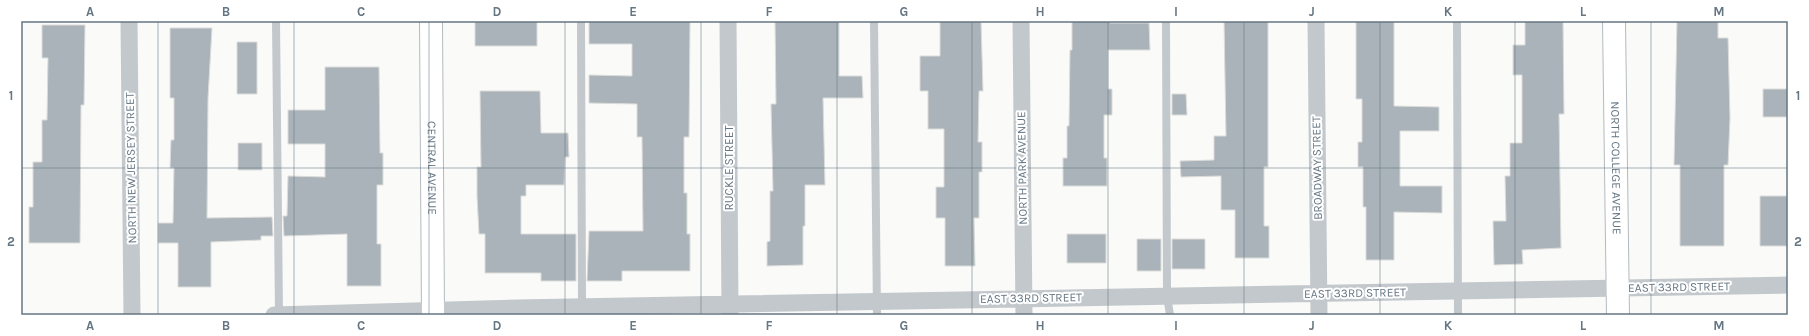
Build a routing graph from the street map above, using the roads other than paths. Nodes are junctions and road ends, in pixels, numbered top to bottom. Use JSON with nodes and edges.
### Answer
{"nodes":[{"id":1,"x":129,"y":21,"type":"edge"},
{"id":2,"x":276,"y":21,"type":"edge"},
{"id":3,"x":431,"y":21,"type":"edge"},
{"id":4,"x":581,"y":21,"type":"edge"},
{"id":5,"x":728,"y":21,"type":"edge"},
{"id":6,"x":874,"y":21,"type":"edge"},
{"id":7,"x":1020,"y":21,"type":"edge"},
{"id":8,"x":1166,"y":21,"type":"edge"},
{"id":9,"x":1316,"y":21,"type":"edge"},
{"id":10,"x":1457,"y":21,"type":"edge"},
{"id":11,"x":1614,"y":21,"type":"edge"},
{"id":12,"x":1788,"y":284,"type":"edge"},
{"id":13,"x":1618,"y":288,"type":"junction"},
{"id":14,"x":1458,"y":291,"type":"junction"},
{"id":15,"x":1319,"y":294,"type":"junction"},
{"id":16,"x":1167,"y":296,"type":"junction"},
{"id":17,"x":1024,"y":307,"type":"edge"},
{"id":18,"x":877,"y":308,"type":"edge"},
{"id":19,"x":730,"y":310,"type":"edge"},
{"id":20,"x":582,"y":311,"type":"edge"},
{"id":21,"x":433,"y":313,"type":"edge"},
{"id":22,"x":132,"y":315,"type":"edge"},
{"id":23,"x":274,"y":315,"type":"edge"},
{"id":24,"x":279,"y":315,"type":"edge"},
{"id":25,"x":1170,"y":315,"type":"edge"},
{"id":26,"x":1319,"y":315,"type":"edge"},
{"id":27,"x":1458,"y":315,"type":"edge"},
{"id":28,"x":1618,"y":315,"type":"edge"}],
"edges":[{"from":1,"to":22,"type":"street","name":"NORTH NEW JERSEY STREET"},
{"from":2,"to":24,"type":"lane"},
{"from":3,"to":21,"type":"main road","name":"CENTRAL AVENUE"},
{"from":4,"to":20,"type":"lane"},
{"from":5,"to":19,"type":"street","name":"RUCKLE STREET"},
{"from":6,"to":18,"type":"lane"},
{"from":7,"to":17,"type":"street","name":"NORTH PARK AVENUE"},
{"from":8,"to":16,"type":"lane"},
{"from":9,"to":15,"type":"street","name":"BROADWAY STREET"},
{"from":10,"to":14,"type":"lane"},
{"from":11,"to":13,"type":"main road","name":"NORTH COLLEGE AVENUE"},
{"from":12,"to":13,"type":"street","name":"EAST 33RD STREET"},
{"from":13,"to":14,"type":"street","name":"EAST 33RD STREET"},
{"from":13,"to":28,"type":"main road","name":"NORTH COLLEGE AVENUE"},
{"from":14,"to":15,"type":"street","name":"EAST 33RD STREET"},
{"from":14,"to":27,"type":"lane"},
{"from":15,"to":16,"type":"street","name":"EAST 33RD STREET"},
{"from":15,"to":26,"type":"street","name":"BROADWAY STREET"},
{"from":16,"to":17,"type":"street","name":"EAST 33RD STREET"},
{"from":16,"to":25,"type":"lane"},
{"from":17,"to":18,"type":"street","name":"EAST 33RD STREET"},
{"from":18,"to":19,"type":"street","name":"EAST 33RD STREET"},
{"from":19,"to":20,"type":"street","name":"EAST 33RD STREET"},
{"from":20,"to":21,"type":"street","name":"EAST 33RD STREET"},
{"from":21,"to":24,"type":"street","name":"EAST 33RD STREET"},
{"from":23,"to":24,"type":"street","name":"EAST 33RD STREET"}]}
